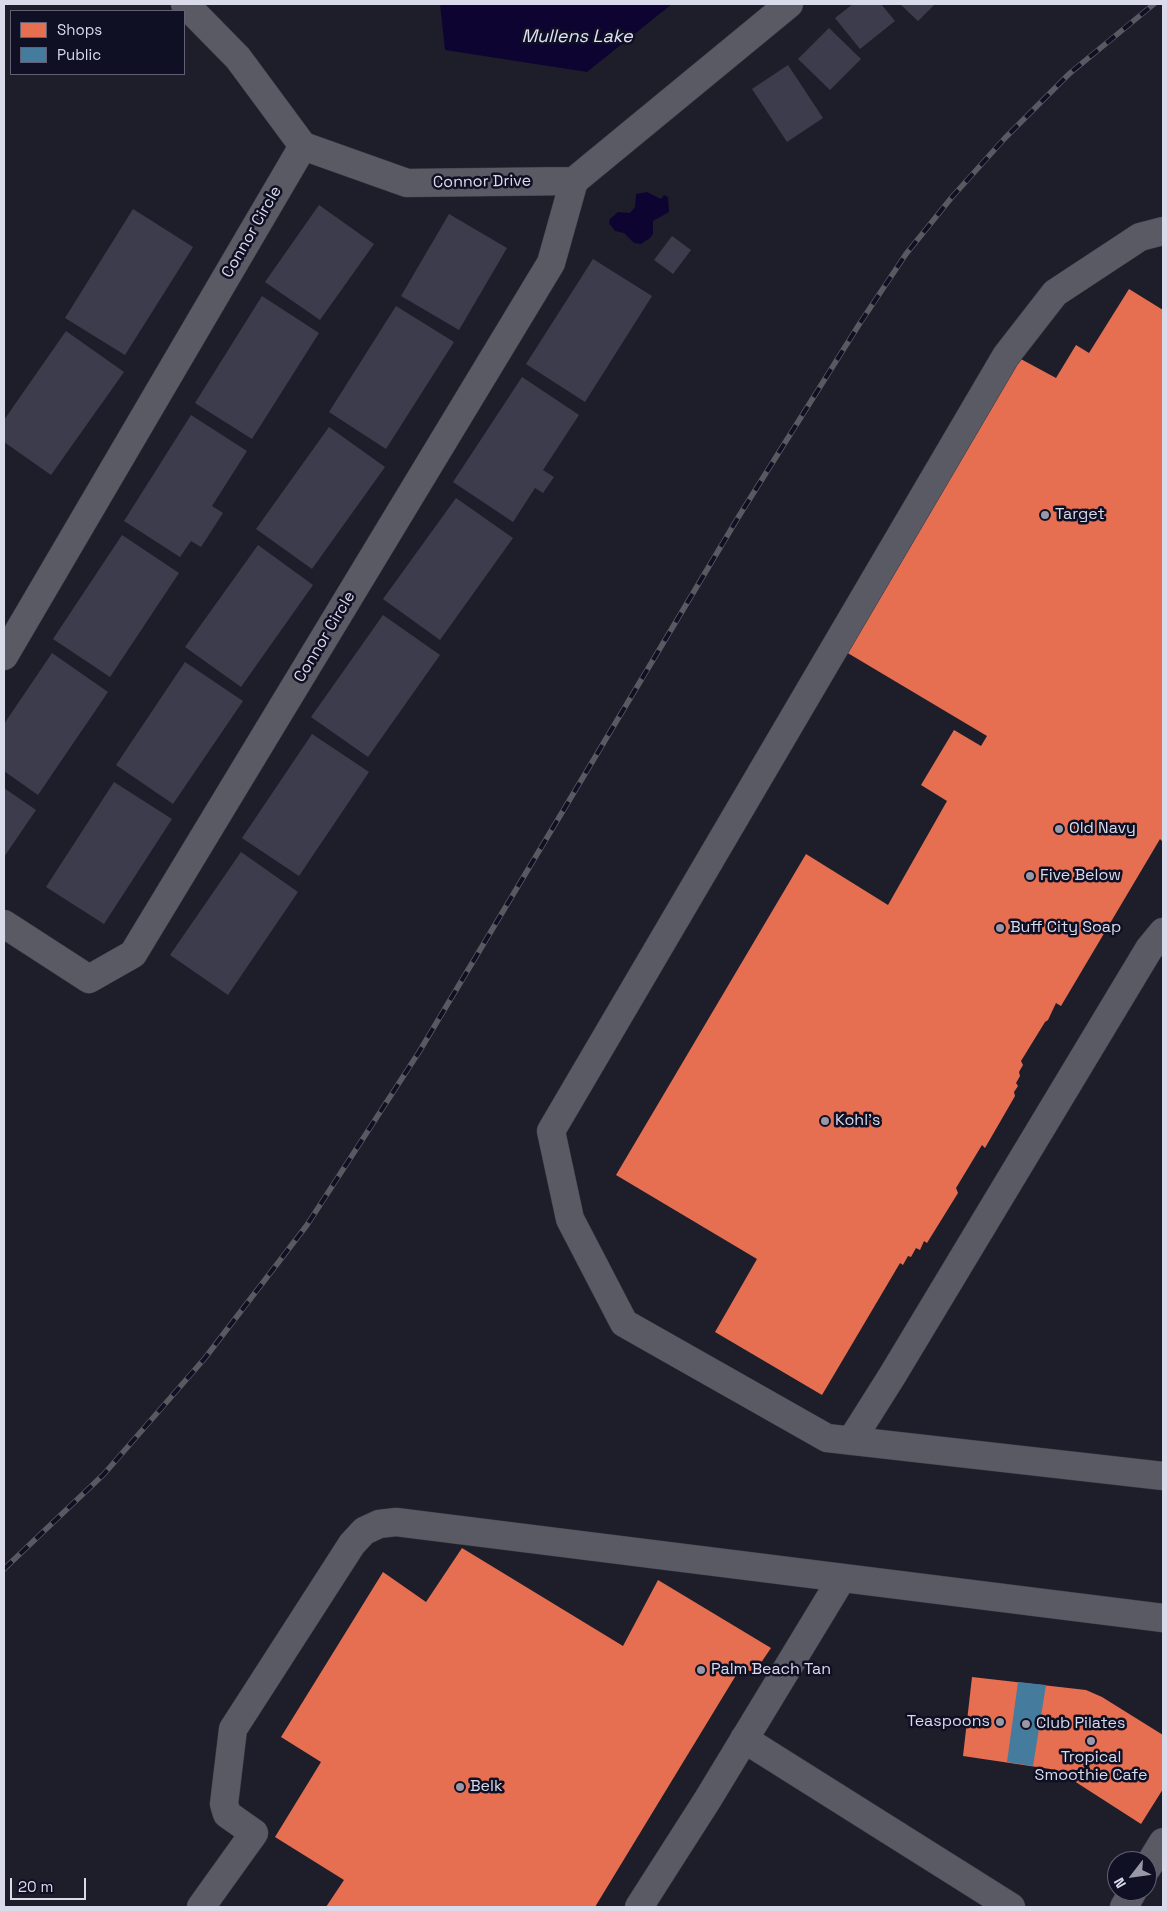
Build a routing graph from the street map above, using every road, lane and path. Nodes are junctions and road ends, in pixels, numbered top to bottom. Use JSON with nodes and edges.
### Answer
{"nodes":[{"id":1,"x":185,"y":4,"type":"edge"},
{"id":2,"x":789,"y":4,"type":"edge"},
{"id":3,"x":303,"y":146,"type":"junction"},
{"id":4,"x":574,"y":180,"type":"junction"},
{"id":5,"x":1163,"y":231,"type":"edge"},
{"id":6,"x":4,"y":656,"type":"edge"},
{"id":7,"x":4,"y":924,"type":"edge"},
{"id":8,"x":1163,"y":932,"type":"edge"},
{"id":9,"x":851,"y":1441,"type":"junction"},
{"id":10,"x":1163,"y":1476,"type":"edge"},
{"id":11,"x":842,"y":1578,"type":"junction"},
{"id":12,"x":1163,"y":1618,"type":"edge"},
{"id":13,"x":744,"y":1739,"type":"junction"},
{"id":14,"x":201,"y":1907,"type":"edge"},
{"id":15,"x":639,"y":1907,"type":"edge"},
{"id":16,"x":1011,"y":1907,"type":"edge"}],
"edges":[{"from":1,"to":3,"type":"street"},
{"from":2,"to":4,"type":"street"},
{"from":3,"to":4,"type":"street","name":"Connor Drive"},
{"from":3,"to":6,"type":"street","name":"Connor Circle"},
{"from":4,"to":7,"type":"street","name":"Connor Circle"},
{"from":5,"to":9,"type":"street"},
{"from":8,"to":9,"type":"street"},
{"from":9,"to":10,"type":"street"},
{"from":11,"to":12,"type":"street"},
{"from":11,"to":13,"type":"street"},
{"from":11,"to":14,"type":"street"},
{"from":13,"to":15,"type":"street"},
{"from":13,"to":16,"type":"street"}]}
